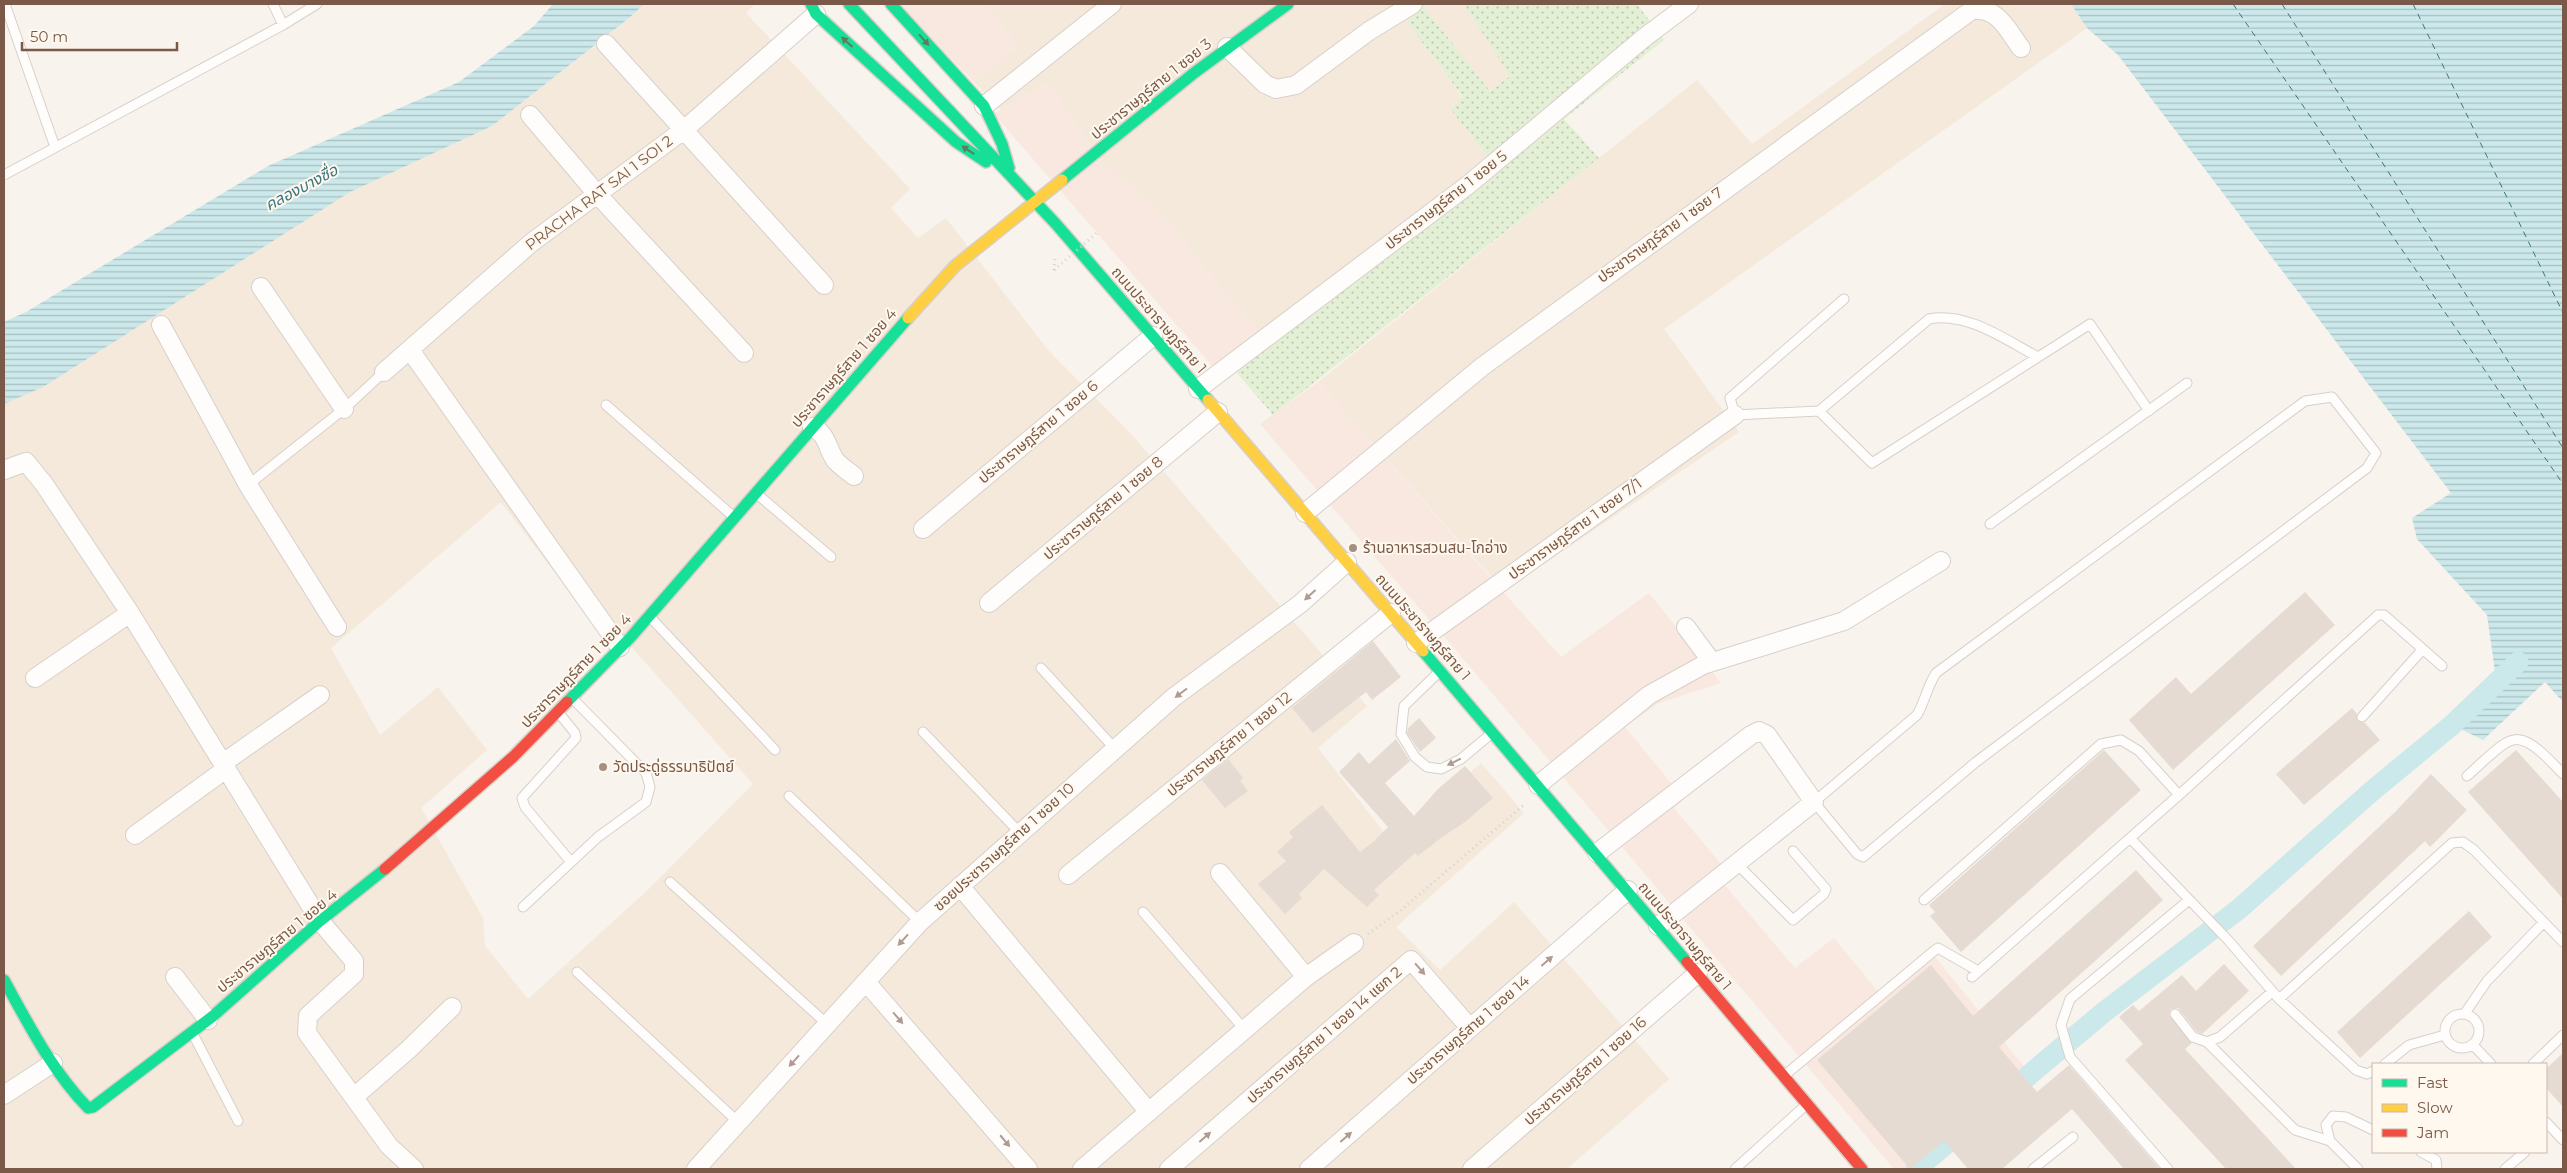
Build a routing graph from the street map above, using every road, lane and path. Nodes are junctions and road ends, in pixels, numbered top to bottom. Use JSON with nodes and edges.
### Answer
{"nodes":[{"id":1,"x":5,"y":4,"type":"edge"},
{"id":2,"x":273,"y":4,"type":"edge"},
{"id":3,"x":317,"y":4,"type":"edge"},
{"id":4,"x":849,"y":4,"type":"edge"},
{"id":5,"x":892,"y":4,"type":"edge"},
{"id":6,"x":1112,"y":4,"type":"edge"},
{"id":7,"x":1288,"y":4,"type":"edge"},
{"id":8,"x":1413,"y":4,"type":"edge"},
{"id":9,"x":1688,"y":4,"type":"edge"},
{"id":10,"x":813,"y":9,"type":"edge"},
{"id":11,"x":283,"y":24,"type":"junction"},
{"id":12,"x":8,"y":26,"type":"edge"},
{"id":13,"x":606,"y":44,"type":"dead end"},
{"id":14,"x":1227,"y":47,"type":"junction"},
{"id":15,"x":2021,"y":48,"type":"dead end"},
{"id":16,"x":984,"y":106,"type":"junction"},
{"id":17,"x":530,"y":115,"type":"dead end"},
{"id":18,"x":685,"y":129,"type":"junction"},
{"id":19,"x":55,"y":147,"type":"junction"},
{"id":20,"x":1011,"y":174,"type":"junction"},
{"id":21,"x":4,"y":175,"type":"edge"},
{"id":22,"x":597,"y":194,"type":"junction"},
{"id":23,"x":1036,"y":201,"type":"junction"},
{"id":24,"x":1099,"y":231,"type":"dead end"},
{"id":25,"x":1054,"y":270,"type":"dead end"},
{"id":26,"x":824,"y":285,"type":"dead end"},
{"id":27,"x":261,"y":286,"type":"dead end"},
{"id":28,"x":1844,"y":299,"type":"dead end"},
{"id":29,"x":160,"y":325,"type":"dead end"},
{"id":30,"x":1153,"y":336,"type":"junction"},
{"id":31,"x":410,"y":350,"type":"junction"},
{"id":32,"x":744,"y":352,"type":"dead end"},
{"id":33,"x":2038,"y":357,"type":"junction"},
{"id":34,"x":384,"y":372,"type":"joint"},
{"id":35,"x":2186,"y":383,"type":"dead end"},
{"id":36,"x":1198,"y":389,"type":"junction"},
{"id":37,"x":606,"y":406,"type":"dead end"},
{"id":38,"x":344,"y":409,"type":"junction"},
{"id":39,"x":2149,"y":410,"type":"junction"},
{"id":40,"x":1218,"y":412,"type":"junction"},
{"id":41,"x":1819,"y":412,"type":"junction"},
{"id":42,"x":1735,"y":415,"type":"junction"},
{"id":43,"x":812,"y":428,"type":"junction"},
{"id":44,"x":4,"y":470,"type":"edge"},
{"id":45,"x":854,"y":476,"type":"dead end"},
{"id":46,"x":248,"y":485,"type":"junction"},
{"id":47,"x":755,"y":493,"type":"junction"},
{"id":48,"x":1305,"y":513,"type":"junction"},
{"id":49,"x":734,"y":517,"type":"junction"},
{"id":50,"x":1990,"y":524,"type":"dead end"},
{"id":51,"x":923,"y":529,"type":"dead end"},
{"id":52,"x":831,"y":557,"type":"dead end"},
{"id":53,"x":1347,"y":562,"type":"junction"},
{"id":54,"x":1941,"y":562,"type":"dead end"},
{"id":55,"x":989,"y":603,"type":"dead end"},
{"id":56,"x":130,"y":613,"type":"junction"},
{"id":57,"x":1391,"y":614,"type":"junction"},
{"id":58,"x":649,"y":616,"type":"junction"},
{"id":59,"x":337,"y":627,"type":"dead end"},
{"id":60,"x":1686,"y":627,"type":"dead end"},
{"id":61,"x":1416,"y":643,"type":"junction"},
{"id":62,"x":620,"y":647,"type":"junction"},
{"id":63,"x":2423,"y":649,"type":"junction"},
{"id":64,"x":1712,"y":662,"type":"junction"},
{"id":65,"x":2442,"y":666,"type":"dead end"},
{"id":66,"x":1041,"y":668,"type":"dead end"},
{"id":67,"x":1440,"y":671,"type":"junction"},
{"id":68,"x":35,"y":678,"type":"dead end"},
{"id":69,"x":320,"y":695,"type":"dead end"},
{"id":70,"x":572,"y":698,"type":"junction"},
{"id":71,"x":558,"y":712,"type":"junction"},
{"id":72,"x":2362,"y":717,"type":"dead end"},
{"id":73,"x":923,"y":732,"type":"dead end"},
{"id":74,"x":1492,"y":732,"type":"junction"},
{"id":75,"x":776,"y":750,"type":"dead end"},
{"id":76,"x":1116,"y":750,"type":"junction"},
{"id":77,"x":225,"y":766,"type":"junction"},
{"id":78,"x":2563,"y":774,"type":"edge"},
{"id":79,"x":2467,"y":776,"type":"dead end"},
{"id":80,"x":1540,"y":787,"type":"junction"},
{"id":81,"x":2179,"y":795,"type":"junction"},
{"id":82,"x":789,"y":796,"type":"dead end"},
{"id":83,"x":1814,"y":802,"type":"junction"},
{"id":84,"x":1020,"y":833,"type":"junction"},
{"id":85,"x":135,"y":835,"type":"dead end"},
{"id":86,"x":2130,"y":838,"type":"junction"},
{"id":87,"x":1793,"y":851,"type":"dead end"},
{"id":88,"x":1597,"y":853,"type":"junction"},
{"id":89,"x":571,"y":862,"type":"junction"},
{"id":90,"x":1736,"y":863,"type":"junction"},
{"id":91,"x":1220,"y":873,"type":"dead end"},
{"id":92,"x":1068,"y":875,"type":"dead end"},
{"id":93,"x":670,"y":882,"type":"dead end"},
{"id":94,"x":960,"y":886,"type":"junction"},
{"id":95,"x":1628,"y":890,"type":"junction"},
{"id":96,"x":1924,"y":900,"type":"dead end"},
{"id":97,"x":2188,"y":900,"type":"junction"},
{"id":98,"x":523,"y":907,"type":"dead end"},
{"id":99,"x":1143,"y":912,"type":"dead end"},
{"id":100,"x":320,"y":921,"type":"junction"},
{"id":101,"x":920,"y":922,"type":"junction"},
{"id":102,"x":2544,"y":922,"type":"junction"},
{"id":103,"x":1658,"y":926,"type":"junction"},
{"id":104,"x":1354,"y":942,"type":"joint"},
{"id":105,"x":2563,"y":942,"type":"edge"},
{"id":106,"x":576,"y":972,"type":"dead end"},
{"id":107,"x":1698,"y":973,"type":"junction"},
{"id":108,"x":175,"y":977,"type":"dead end"},
{"id":109,"x":1306,"y":977,"type":"junction"},
{"id":110,"x":4,"y":980,"type":"edge"},
{"id":111,"x":866,"y":982,"type":"junction"},
{"id":112,"x":2272,"y":992,"type":"junction"},
{"id":113,"x":2278,"y":999,"type":"junction"},
{"id":114,"x":452,"y":1007,"type":"dead end"},
{"id":115,"x":2465,"y":1013,"type":"junction"},
{"id":116,"x":2175,"y":1014,"type":"dead end"},
{"id":117,"x":208,"y":1020,"type":"junction"},
{"id":118,"x":827,"y":1024,"type":"junction"},
{"id":119,"x":1470,"y":1028,"type":"junction"},
{"id":120,"x":1245,"y":1030,"type":"junction"},
{"id":121,"x":192,"y":1032,"type":"junction"},
{"id":122,"x":2445,"y":1035,"type":"junction"},
{"id":123,"x":2563,"y":1035,"type":"edge"},
{"id":124,"x":2208,"y":1042,"type":"junction"},
{"id":125,"x":2473,"y":1045,"type":"junction"},
{"id":126,"x":53,"y":1063,"type":"junction"},
{"id":127,"x":2386,"y":1063,"type":"edge"},
{"id":128,"x":2490,"y":1063,"type":"edge"},
{"id":129,"x":2534,"y":1063,"type":"edge"},
{"id":130,"x":2372,"y":1072,"type":"edge"},
{"id":131,"x":1784,"y":1076,"type":"junction"},
{"id":132,"x":4,"y":1092,"type":"edge"},
{"id":133,"x":354,"y":1097,"type":"junction"},
{"id":134,"x":1807,"y":1104,"type":"junction"},
{"id":135,"x":1149,"y":1112,"type":"junction"},
{"id":136,"x":238,"y":1121,"type":"dead end"},
{"id":137,"x":738,"y":1122,"type":"junction"},
{"id":138,"x":2548,"y":1128,"type":"edge"},
{"id":139,"x":2372,"y":1130,"type":"edge"},
{"id":140,"x":2073,"y":1137,"type":"dead end"},
{"id":141,"x":2563,"y":1140,"type":"edge"},
{"id":142,"x":2330,"y":1141,"type":"junction"},
{"id":143,"x":2423,"y":1153,"type":"edge"},
{"id":144,"x":2524,"y":1153,"type":"edge"},
{"id":145,"x":414,"y":1169,"type":"edge"},
{"id":146,"x":696,"y":1169,"type":"edge"},
{"id":147,"x":1028,"y":1169,"type":"edge"},
{"id":148,"x":1082,"y":1169,"type":"edge"},
{"id":149,"x":1168,"y":1169,"type":"edge"},
{"id":150,"x":1309,"y":1169,"type":"edge"},
{"id":151,"x":1472,"y":1169,"type":"edge"},
{"id":152,"x":1735,"y":1169,"type":"edge"},
{"id":153,"x":1862,"y":1169,"type":"edge"},
{"id":154,"x":2034,"y":1169,"type":"edge"},
{"id":155,"x":2168,"y":1169,"type":"edge"},
{"id":156,"x":2358,"y":1169,"type":"edge"},
{"id":157,"x":2437,"y":1169,"type":"edge"},
{"id":158,"x":2505,"y":1169,"type":"edge"}],
"edges":[{"from":1,"to":12,"type":"lane"},
{"from":2,"to":11,"type":"lane"},
{"from":3,"to":11,"type":"lane"},
{"from":4,"to":20,"type":"main road","name":"ถนนประชาราษฎร์สาย 1"},
{"from":5,"to":16,"type":"main road","one_way":true},
{"from":6,"to":16,"type":"street"},
{"from":7,"to":14,"type":"main road","name":"ประชาราษฎร์สาย 1 ซอย 3"},
{"from":8,"to":14,"type":"street"},
{"from":9,"to":36,"type":"street","name":"ประชาราษฎร์สาย 1 ซอย 5"},
{"from":10,"to":18,"type":"street","name":"PRACHA RAT SAI 1 SOI 2"},
{"from":20,"to":10,"type":"main road","one_way":true},
{"from":11,"to":19,"type":"lane"},
{"from":12,"to":19,"type":"lane"},
{"from":13,"to":18,"type":"street"},
{"from":14,"to":23,"type":"main road","name":"ประชาราษฎร์สาย 1 ซอย 3"},
{"from":15,"to":48,"type":"street","name":"ประชาราษฎร์สาย 1 ซอย 7"},
{"from":16,"to":20,"type":"main road"},
{"from":17,"to":22,"type":"street"},
{"from":18,"to":22,"type":"street","name":"PRACHA RAT SAI 1 SOI 2"},
{"from":18,"to":26,"type":"street"},
{"from":19,"to":21,"type":"lane"},
{"from":20,"to":23,"type":"main road","name":"ถนนประชาราษฎร์สาย 1"},
{"from":22,"to":31,"type":"street","name":"PRACHA RAT SAI 1 SOI 2"},
{"from":22,"to":32,"type":"street"},
{"from":23,"to":30,"type":"main road","name":"ถนนประชาราษฎร์สาย 1"},
{"from":23,"to":43,"type":"main road","name":"ประชาราษฎร์สาย 1 ซอย 4"},
{"from":24,"to":25,"type":"path","bridge":true},
{"from":27,"to":38,"type":"street"},
{"from":28,"to":42,"type":"lane"},
{"from":29,"to":46,"type":"street"},
{"from":30,"to":36,"type":"main road","name":"ถนนประชาราษฎร์สาย 1"},
{"from":30,"to":51,"type":"street","name":"ประชาราษฎร์สาย 1 ซอย 6"},
{"from":31,"to":34,"type":"street","name":"PRACHA RAT SAI 1 SOI 2"},
{"from":31,"to":62,"type":"street"},
{"from":33,"to":39,"type":"lane"},
{"from":33,"to":41,"type":"lane"},
{"from":33,"to":41,"type":"lane"},
{"from":34,"to":38,"type":"lane"},
{"from":35,"to":39,"type":"lane"},
{"from":36,"to":40,"type":"main road","name":"ถนนประชาราษฎร์สาย 1"},
{"from":37,"to":49,"type":"lane"},
{"from":38,"to":46,"type":"lane"},
{"from":39,"to":50,"type":"lane"},
{"from":40,"to":48,"type":"main road","name":"ถนนประชาราษฎร์สาย 1"},
{"from":40,"to":55,"type":"street","name":"ประชาราษฎร์สาย 1 ซอย 8"},
{"from":41,"to":42,"type":"lane"},
{"from":42,"to":61,"type":"street","name":"ประชาราษฎร์สาย 1 ซอย 7/1"},
{"from":43,"to":45,"type":"street"},
{"from":43,"to":47,"type":"main road","name":"ประชาราษฎร์สาย 1 ซอย 4"},
{"from":44,"to":56,"type":"street"},
{"from":46,"to":59,"type":"street"},
{"from":47,"to":49,"type":"main road","name":"ประชาราษฎร์สาย 1 ซอย 4"},
{"from":47,"to":52,"type":"lane"},
{"from":48,"to":53,"type":"main road","name":"ถนนประชาราษฎร์สาย 1"},
{"from":49,"to":58,"type":"main road","name":"ประชาราษฎร์สาย 1 ซอย 4"},
{"from":53,"to":57,"type":"main road","name":"ถนนประชาราษฎร์สาย 1"},
{"from":53,"to":76,"type":"street","name":"ซอยประชาราษฎร์สาย 1 ซอย 10","one_way":true},
{"from":54,"to":64,"type":"street"},
{"from":56,"to":68,"type":"street"},
{"from":56,"to":77,"type":"street"},
{"from":57,"to":61,"type":"main road","name":"ถนนประชาราษฎร์สาย 1"},
{"from":57,"to":92,"type":"street","name":"ประชาราษฎร์สาย 1 ซอย 12"},
{"from":58,"to":62,"type":"main road","name":"ประชาราษฎร์สาย 1 ซอย 4"},
{"from":58,"to":75,"type":"lane"},
{"from":60,"to":64,"type":"street"},
{"from":61,"to":67,"type":"main road","name":"ถนนประชาราษฎร์สาย 1"},
{"from":62,"to":70,"type":"main road","name":"ประชาราษฎร์สาย 1 ซอย 4"},
{"from":63,"to":65,"type":"lane"},
{"from":63,"to":72,"type":"lane"},
{"from":63,"to":81,"type":"lane"},
{"from":64,"to":80,"type":"street"},
{"from":66,"to":76,"type":"lane"},
{"from":67,"to":74,"type":"main road","name":"ถนนประชาราษฎร์สาย 1"},
{"from":74,"to":67,"type":"lane","one_way":true},
{"from":69,"to":77,"type":"street"},
{"from":70,"to":71,"type":"main road","name":"ประชาราษฎร์สาย 1 ซอย 4"},
{"from":70,"to":89,"type":"lane"},
{"from":71,"to":89,"type":"lane"},
{"from":71,"to":100,"type":"main road","name":"ประชาราษฎร์สาย 1 ซอย 4"},
{"from":73,"to":84,"type":"lane"},
{"from":74,"to":80,"type":"main road","name":"ถนนประชาราษฎร์สาย 1"},
{"from":76,"to":84,"type":"street","name":"ซอยประชาราษฎร์สาย 1 ซอย 10"},
{"from":77,"to":85,"type":"street"},
{"from":77,"to":100,"type":"street"},
{"from":78,"to":79,"type":"lane"},
{"from":80,"to":88,"type":"main road","name":"ถนนประชาราษฎร์สาย 1"},
{"from":80,"to":104,"type":"path"},
{"from":81,"to":86,"type":"lane"},
{"from":81,"to":96,"type":"lane"},
{"from":82,"to":101,"type":"lane"},
{"from":83,"to":83,"type":"lane"},
{"from":83,"to":88,"type":"street"},
{"from":83,"to":90,"type":"street"},
{"from":84,"to":94,"type":"street","name":"ซอยประชาราษฎร์สาย 1 ซอย 10"},
{"from":86,"to":97,"type":"lane"},
{"from":86,"to":131,"type":"lane"},
{"from":87,"to":90,"type":"lane"},
{"from":88,"to":95,"type":"main road","name":"ถนนประชาราษฎร์สาย 1"},
{"from":89,"to":98,"type":"lane"},
{"from":90,"to":103,"type":"street"},
{"from":91,"to":109,"type":"street"},
{"from":93,"to":118,"type":"lane"},
{"from":94,"to":101,"type":"street","name":"ซอยประชาราษฎร์สาย 1 ซอย 10"},
{"from":94,"to":135,"type":"street"},
{"from":95,"to":103,"type":"main road","name":"ถนนประชาราษฎร์สาย 1"},
{"from":119,"to":95,"type":"street","name":"ประชาราษฎร์สาย 1 ซอย 14","one_way":true},
{"from":97,"to":112,"type":"lane"},
{"from":97,"to":155,"type":"lane"},
{"from":99,"to":120,"type":"lane"},
{"from":100,"to":117,"type":"main road","name":"ประชาราษฎร์สาย 1 ซอย 4"},
{"from":100,"to":133,"type":"street"},
{"from":101,"to":111,"type":"street","name":"ซอยประชาราษฎร์สาย 1 ซอย 10","one_way":true},
{"from":102,"to":105,"type":"lane"},
{"from":102,"to":113,"type":"lane"},
{"from":102,"to":115,"type":"lane"},
{"from":103,"to":107,"type":"main road","name":"ถนนประชาราษฎร์สาย 1"},
{"from":104,"to":109,"type":"street"},
{"from":106,"to":137,"type":"lane"},
{"from":107,"to":131,"type":"main road","name":"ถนนประชาราษฎร์สาย 1"},
{"from":107,"to":151,"type":"street","name":"ประชาราษฎร์สาย 1 ซอย 16"},
{"from":108,"to":117,"type":"street"},
{"from":109,"to":120,"type":"street"},
{"from":110,"to":126,"type":"main road"},
{"from":111,"to":118,"type":"street","name":"ซอยประชาราษฎร์สาย 1 ซอย 10"},
{"from":111,"to":147,"type":"street","one_way":true},
{"from":112,"to":113,"type":"lane"},
{"from":112,"to":124,"type":"lane"},
{"from":113,"to":130,"type":"lane"},
{"from":114,"to":133,"type":"street"},
{"from":115,"to":122,"type":"lane"},
{"from":115,"to":125,"type":"lane"},
{"from":116,"to":124,"type":"lane"},
{"from":117,"to":121,"type":"main road","name":"ประชาราษฎร์สาย 1 ซอย 4"},
{"from":118,"to":137,"type":"street","name":"ซอยประชาราษฎร์สาย 1 ซอย 10","one_way":true},
{"from":149,"to":119,"type":"street","name":"ประชาราษฎร์สาย 1 ซอย 14 แยก 2","one_way":true},
{"from":150,"to":119,"type":"street","name":"ประชาราษฎร์สาย 1 ซอย 14","one_way":true},
{"from":120,"to":135,"type":"street"},
{"from":121,"to":126,"type":"main road","name":"ประชาราษฎร์สาย 1 ซอย 4"},
{"from":121,"to":136,"type":"lane"},
{"from":122,"to":125,"type":"lane"},
{"from":122,"to":127,"type":"lane"},
{"from":123,"to":129,"type":"lane"},
{"from":124,"to":142,"type":"lane"},
{"from":125,"to":128,"type":"lane"},
{"from":126,"to":132,"type":"street"},
{"from":131,"to":134,"type":"main road","name":"ถนนประชาราษฎร์สาย 1"},
{"from":133,"to":145,"type":"street"},
{"from":134,"to":152,"type":"lane"},
{"from":134,"to":153,"type":"main road","name":"ถนนประชาราษฎร์สาย 1"},
{"from":135,"to":148,"type":"street"},
{"from":137,"to":146,"type":"street","name":"ซอยประชาราษฎร์สาย 1 ซอย 10"},
{"from":138,"to":141,"type":"lane"},
{"from":139,"to":142,"type":"lane"},
{"from":140,"to":154,"type":"lane"},
{"from":142,"to":156,"type":"lane"},
{"from":143,"to":157,"type":"lane"},
{"from":144,"to":158,"type":"lane"}]}
